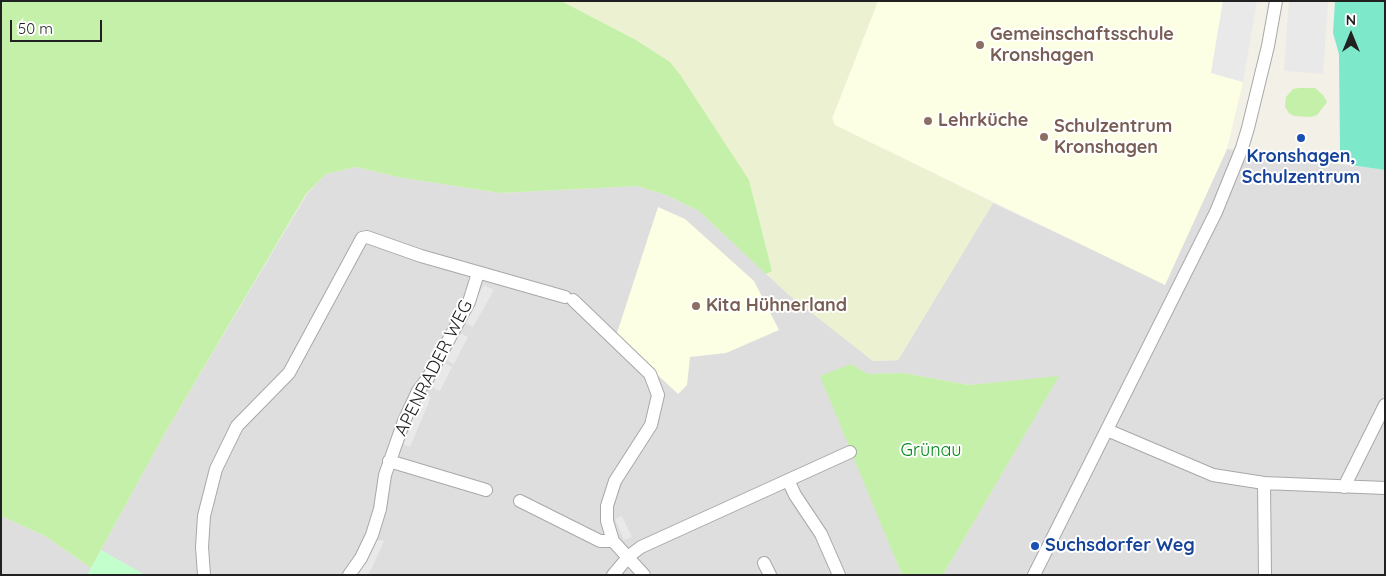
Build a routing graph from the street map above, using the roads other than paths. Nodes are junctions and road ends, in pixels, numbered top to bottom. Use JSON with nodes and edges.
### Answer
{"nodes":[{"id":1,"x":1276,"y":1,"type":"edge"},
{"id":2,"x":478,"y":273,"type":"junction"},
{"id":3,"x":1385,"y":405,"type":"edge"},
{"id":4,"x":1107,"y":430,"type":"junction"},
{"id":5,"x":850,"y":452,"type":"dead end"},
{"id":6,"x":389,"y":460,"type":"junction"},
{"id":7,"x":788,"y":480,"type":"junction"},
{"id":8,"x":1264,"y":483,"type":"junction"},
{"id":9,"x":1344,"y":487,"type":"junction"},
{"id":10,"x":1385,"y":488,"type":"edge"},
{"id":11,"x":486,"y":490,"type":"dead end"},
{"id":12,"x":520,"y":501,"type":"dead end"},
{"id":13,"x":613,"y":542,"type":"junction"},
{"id":14,"x":629,"y":556,"type":"junction"},
{"id":15,"x":204,"y":575,"type":"edge"},
{"id":16,"x":349,"y":575,"type":"edge"},
{"id":17,"x":612,"y":575,"type":"edge"},
{"id":18,"x":644,"y":575,"type":"edge"},
{"id":19,"x":839,"y":575,"type":"edge"},
{"id":20,"x":1034,"y":575,"type":"edge"},
{"id":21,"x":1265,"y":575,"type":"edge"}],
"edges":[{"from":1,"to":4,"type":"street"},
{"from":2,"to":6,"type":"street","name":"APENRADER WEG"},
{"from":2,"to":13,"type":"street"},
{"from":2,"to":15,"type":"street"},
{"from":3,"to":9,"type":"street"},
{"from":4,"to":8,"type":"street"},
{"from":4,"to":20,"type":"street"},
{"from":5,"to":7,"type":"street"},
{"from":6,"to":11,"type":"street"},
{"from":6,"to":16,"type":"street","name":"APENRADER WEG"},
{"from":7,"to":14,"type":"street"},
{"from":7,"to":19,"type":"street"},
{"from":8,"to":9,"type":"street"},
{"from":8,"to":21,"type":"street"},
{"from":9,"to":10,"type":"street"},
{"from":12,"to":13,"type":"street"},
{"from":13,"to":14,"type":"street"},
{"from":14,"to":17,"type":"street"},
{"from":14,"to":18,"type":"street"}]}
